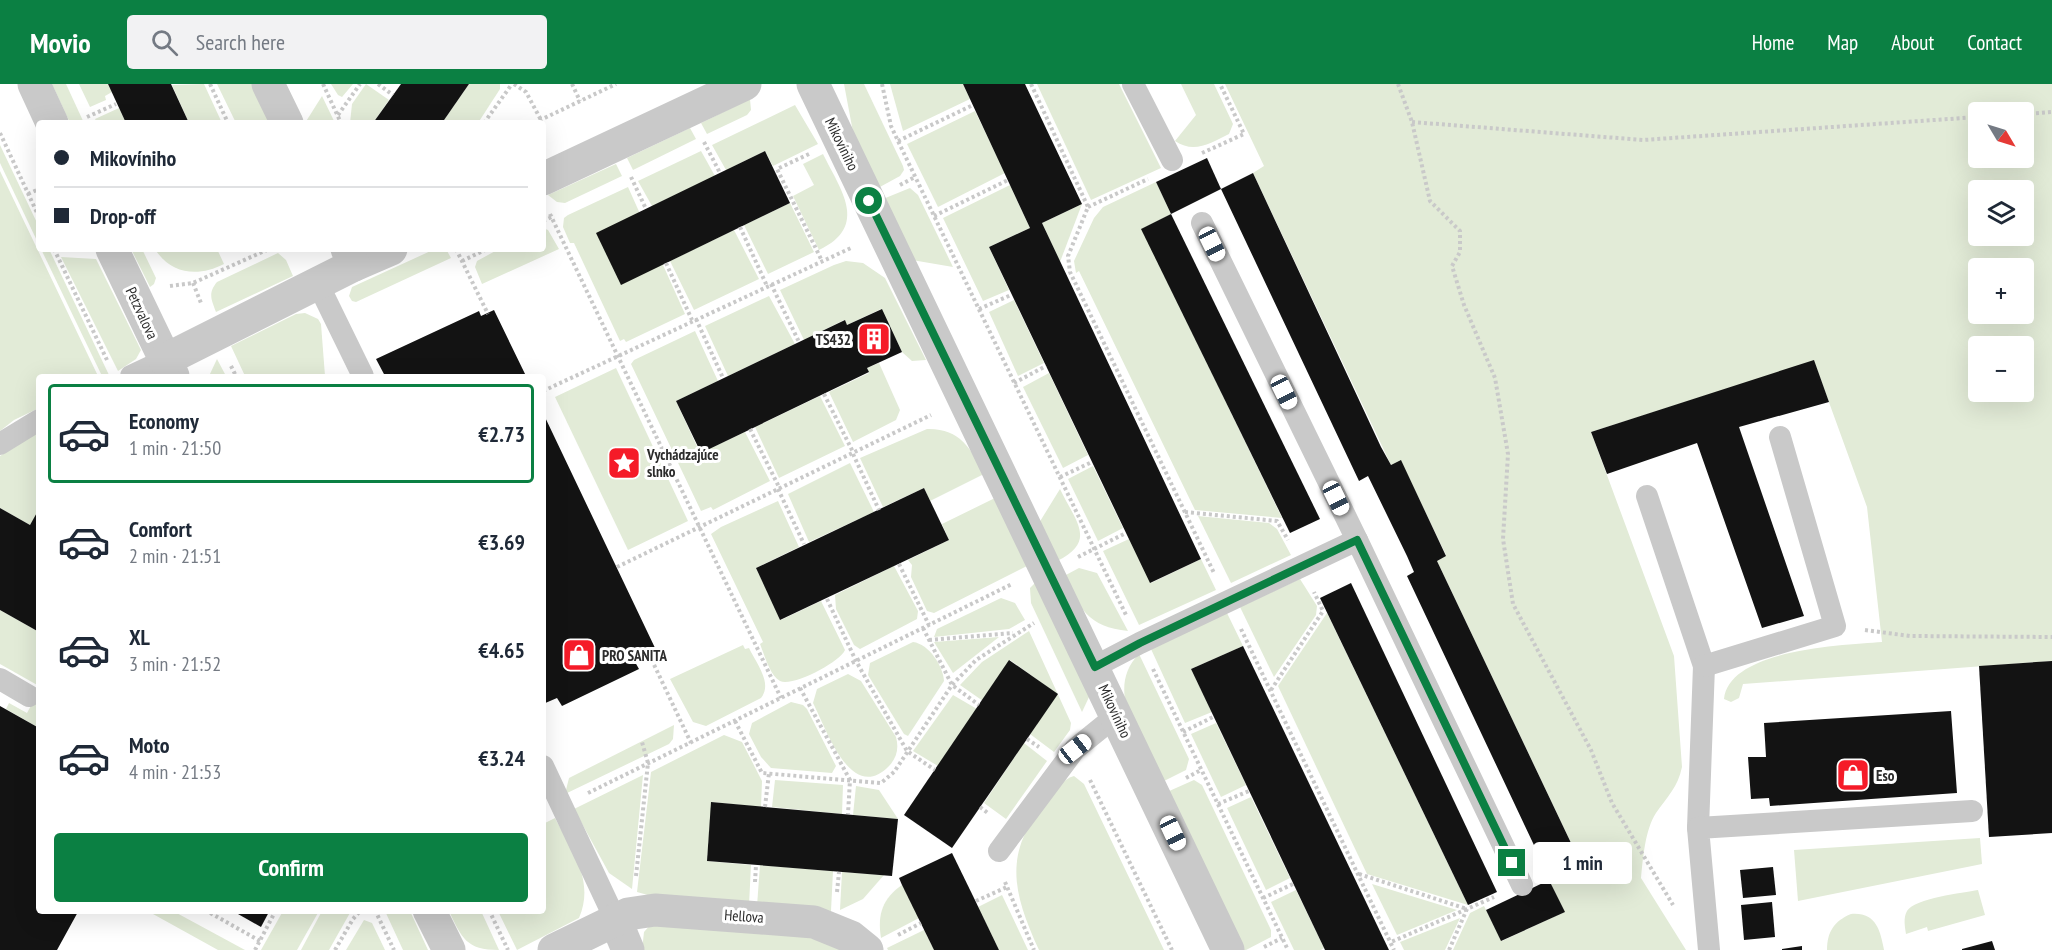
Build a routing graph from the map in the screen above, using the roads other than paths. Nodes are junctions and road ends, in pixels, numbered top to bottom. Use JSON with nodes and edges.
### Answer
{"nodes":[{"id":1,"x":34,"y":84,"type":"edge"},
{"id":2,"x":268,"y":84,"type":"edge"},
{"id":3,"x":745,"y":84,"type":"edge"},
{"id":4,"x":813,"y":84,"type":"edge"},
{"id":5,"x":1133,"y":84,"type":"edge"},
{"id":6,"x":51,"y":120,"type":"edge"},
{"id":7,"x":286,"y":120,"type":"edge"},
{"id":8,"x":1172,"y":160,"type":"dead end"},
{"id":9,"x":546,"y":178,"type":"edge"},
{"id":10,"x":1202,"y":222,"type":"dead end"},
{"id":11,"x":113,"y":252,"type":"edge"},
{"id":12,"x":376,"y":252,"type":"edge"},
{"id":13,"x":351,"y":257,"type":"edge"},
{"id":14,"x":318,"y":284,"type":"junction"},
{"id":15,"x":169,"y":368,"type":"edge"},
{"id":16,"x":140,"y":374,"type":"edge"},
{"id":17,"x":362,"y":374,"type":"edge"},
{"id":18,"x":36,"y":422,"type":"edge"},
{"id":19,"x":1780,"y":437,"type":"dead end"},
{"id":20,"x":0,"y":444,"type":"edge"},
{"id":21,"x":1647,"y":496,"type":"dead end"},
{"id":22,"x":1357,"y":540,"type":"junction"},
{"id":23,"x":1704,"y":666,"type":"junction"},
{"id":24,"x":1095,"y":667,"type":"junction"},
{"id":25,"x":0,"y":680,"type":"edge"},
{"id":26,"x":29,"y":696,"type":"dead end"},
{"id":27,"x":1117,"y":715,"type":"junction"},
{"id":28,"x":546,"y":772,"type":"edge"},
{"id":29,"x":1972,"y":811,"type":"dead end"},
{"id":30,"x":1698,"y":828,"type":"junction"},
{"id":31,"x":999,"y":851,"type":"road end"},
{"id":32,"x":1522,"y":885,"type":"road end"},
{"id":33,"x":431,"y":914,"type":"edge"},
{"id":34,"x":623,"y":916,"type":"junction"},
{"id":35,"x":449,"y":950,"type":"edge"},
{"id":36,"x":554,"y":950,"type":"edge"},
{"id":37,"x":628,"y":950,"type":"edge"},
{"id":38,"x":867,"y":950,"type":"edge"},
{"id":39,"x":1228,"y":950,"type":"edge"},
{"id":40,"x":1709,"y":950,"type":"edge"}],
"edges":[{"from":1,"to":6,"type":"street"},
{"from":2,"to":7,"type":"street"},
{"from":3,"to":9,"type":"street"},
{"from":4,"to":24,"type":"street","name":"Mikovíniho"},
{"from":5,"to":8,"type":"lane"},
{"from":10,"to":22,"type":"lane"},
{"from":11,"to":15,"type":"street","name":"Petzvalova"},
{"from":12,"to":13,"type":"street"},
{"from":13,"to":14,"type":"street"},
{"from":14,"to":15,"type":"street"},
{"from":14,"to":17,"type":"lane"},
{"from":15,"to":16,"type":"lane"},
{"from":18,"to":20,"type":"lane"},
{"from":19,"to":23,"type":"lane"},
{"from":21,"to":23,"type":"lane"},
{"from":22,"to":24,"type":"lane"},
{"from":22,"to":32,"type":"lane"},
{"from":23,"to":30,"type":"lane"},
{"from":24,"to":27,"type":"street","name":"Mikovíniho"},
{"from":25,"to":26,"type":"lane"},
{"from":27,"to":31,"type":"lane"},
{"from":27,"to":39,"type":"street","name":"Mikovíniho"},
{"from":28,"to":34,"type":"lane"},
{"from":29,"to":30,"type":"lane"},
{"from":30,"to":40,"type":"lane"},
{"from":33,"to":35,"type":"street"},
{"from":34,"to":36,"type":"street","name":"Hellova"},
{"from":34,"to":37,"type":"street"},
{"from":34,"to":38,"type":"street","name":"Hellova"}]}
